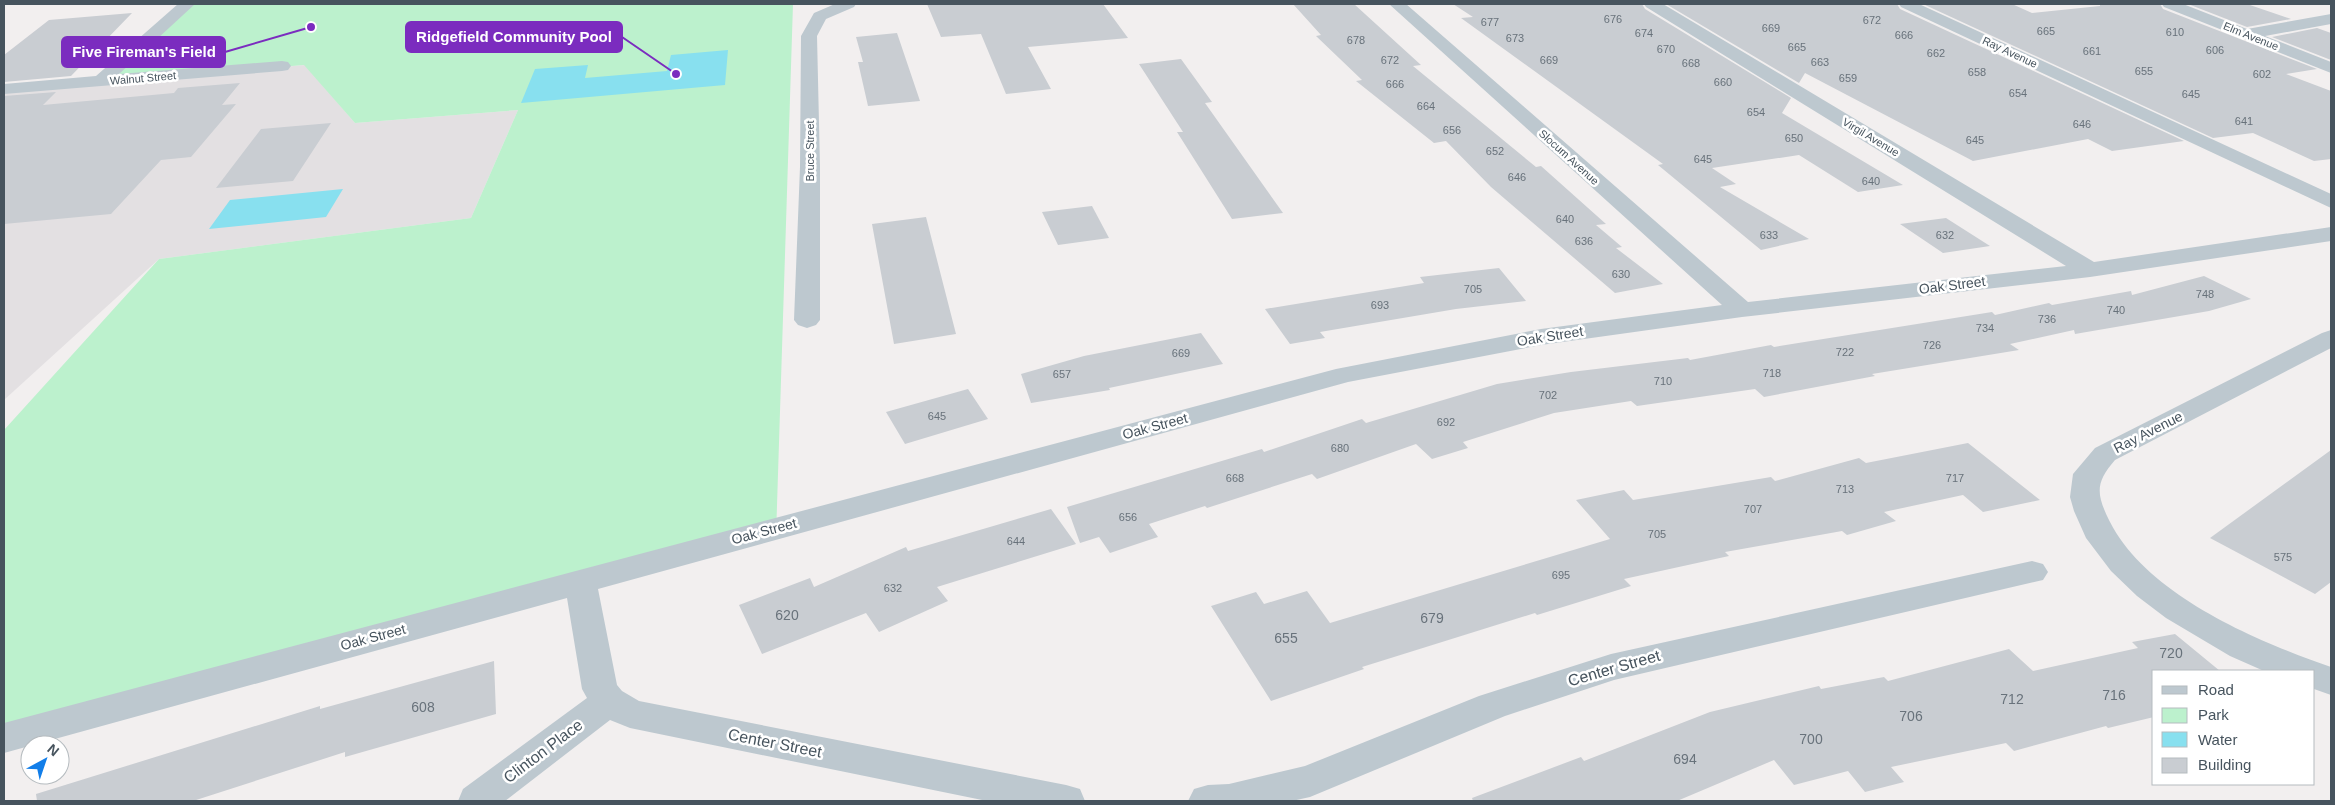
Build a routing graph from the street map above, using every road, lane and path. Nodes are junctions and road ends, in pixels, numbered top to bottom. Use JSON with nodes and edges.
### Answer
{"nodes":[{"id":1,"x":187,"y":4,"type":"edge"},
{"id":2,"x":848,"y":4,"type":"edge"},
{"id":3,"x":1397,"y":4,"type":"edge"},
{"id":4,"x":1652,"y":4,"type":"edge"},
{"id":5,"x":1907,"y":4,"type":"edge"},
{"id":6,"x":2170,"y":4,"type":"edge"},
{"id":7,"x":2331,"y":19,"type":"edge"},
{"id":8,"x":2247,"y":34,"type":"junction"},
{"id":9,"x":282,"y":66,"type":"dead end"},
{"id":10,"x":2331,"y":68,"type":"edge"},
{"id":11,"x":100,"y":82,"type":"junction"},
{"id":12,"x":4,"y":89,"type":"edge"},
{"id":13,"x":2331,"y":202,"type":"edge"},
{"id":14,"x":2331,"y":234,"type":"edge"},
{"id":15,"x":2090,"y":270,"type":"junction"},
{"id":16,"x":1742,"y":310,"type":"junction"},
{"id":17,"x":807,"y":320,"type":"dead end"},
{"id":18,"x":2331,"y":338,"type":"edge"},
{"id":19,"x":2032,"y":572,"type":"dead end"},
{"id":20,"x":580,"y":581,"type":"junction"},
{"id":21,"x":2299,"y":670,"type":"edge"},
{"id":22,"x":2315,"y":676,"type":"edge"},
{"id":23,"x":2331,"y":682,"type":"edge"},
{"id":24,"x":609,"y":701,"type":"junction"},
{"id":25,"x":4,"y":738,"type":"edge"},
{"id":26,"x":477,"y":801,"type":"edge"},
{"id":27,"x":1066,"y":801,"type":"edge"},
{"id":28,"x":1208,"y":801,"type":"edge"}],
"edges":[{"from":1,"to":11,"type":"street"},
{"from":2,"to":17,"type":"street","name":"Bruce Street"},
{"from":3,"to":16,"type":"street","name":"Slocum Avenue"},
{"from":4,"to":15,"type":"street","name":"Virgil Avenue"},
{"from":5,"to":13,"type":"street","name":"Ray Avenue"},
{"from":6,"to":8,"type":"street","name":"Elm Avenue"},
{"from":7,"to":8,"type":"street"},
{"from":8,"to":10,"type":"street","name":"Elm Avenue"},
{"from":9,"to":11,"type":"street","name":"Walnut Street"},
{"from":11,"to":12,"type":"street","name":"Walnut Street"},
{"from":14,"to":15,"type":"street","name":"Oak Street"},
{"from":15,"to":16,"type":"street","name":"Oak Street"},
{"from":16,"to":20,"type":"street","name":"Oak Street"},
{"from":18,"to":21,"type":"street","name":"Ray Avenue"},
{"from":19,"to":28,"type":"street","name":"Center Street"},
{"from":20,"to":24,"type":"street"},
{"from":20,"to":25,"type":"street","name":"Oak Street"},
{"from":22,"to":23,"type":"street"},
{"from":24,"to":26,"type":"street","name":"Clinton Place"},
{"from":24,"to":27,"type":"street","name":"Center Street"}]}
